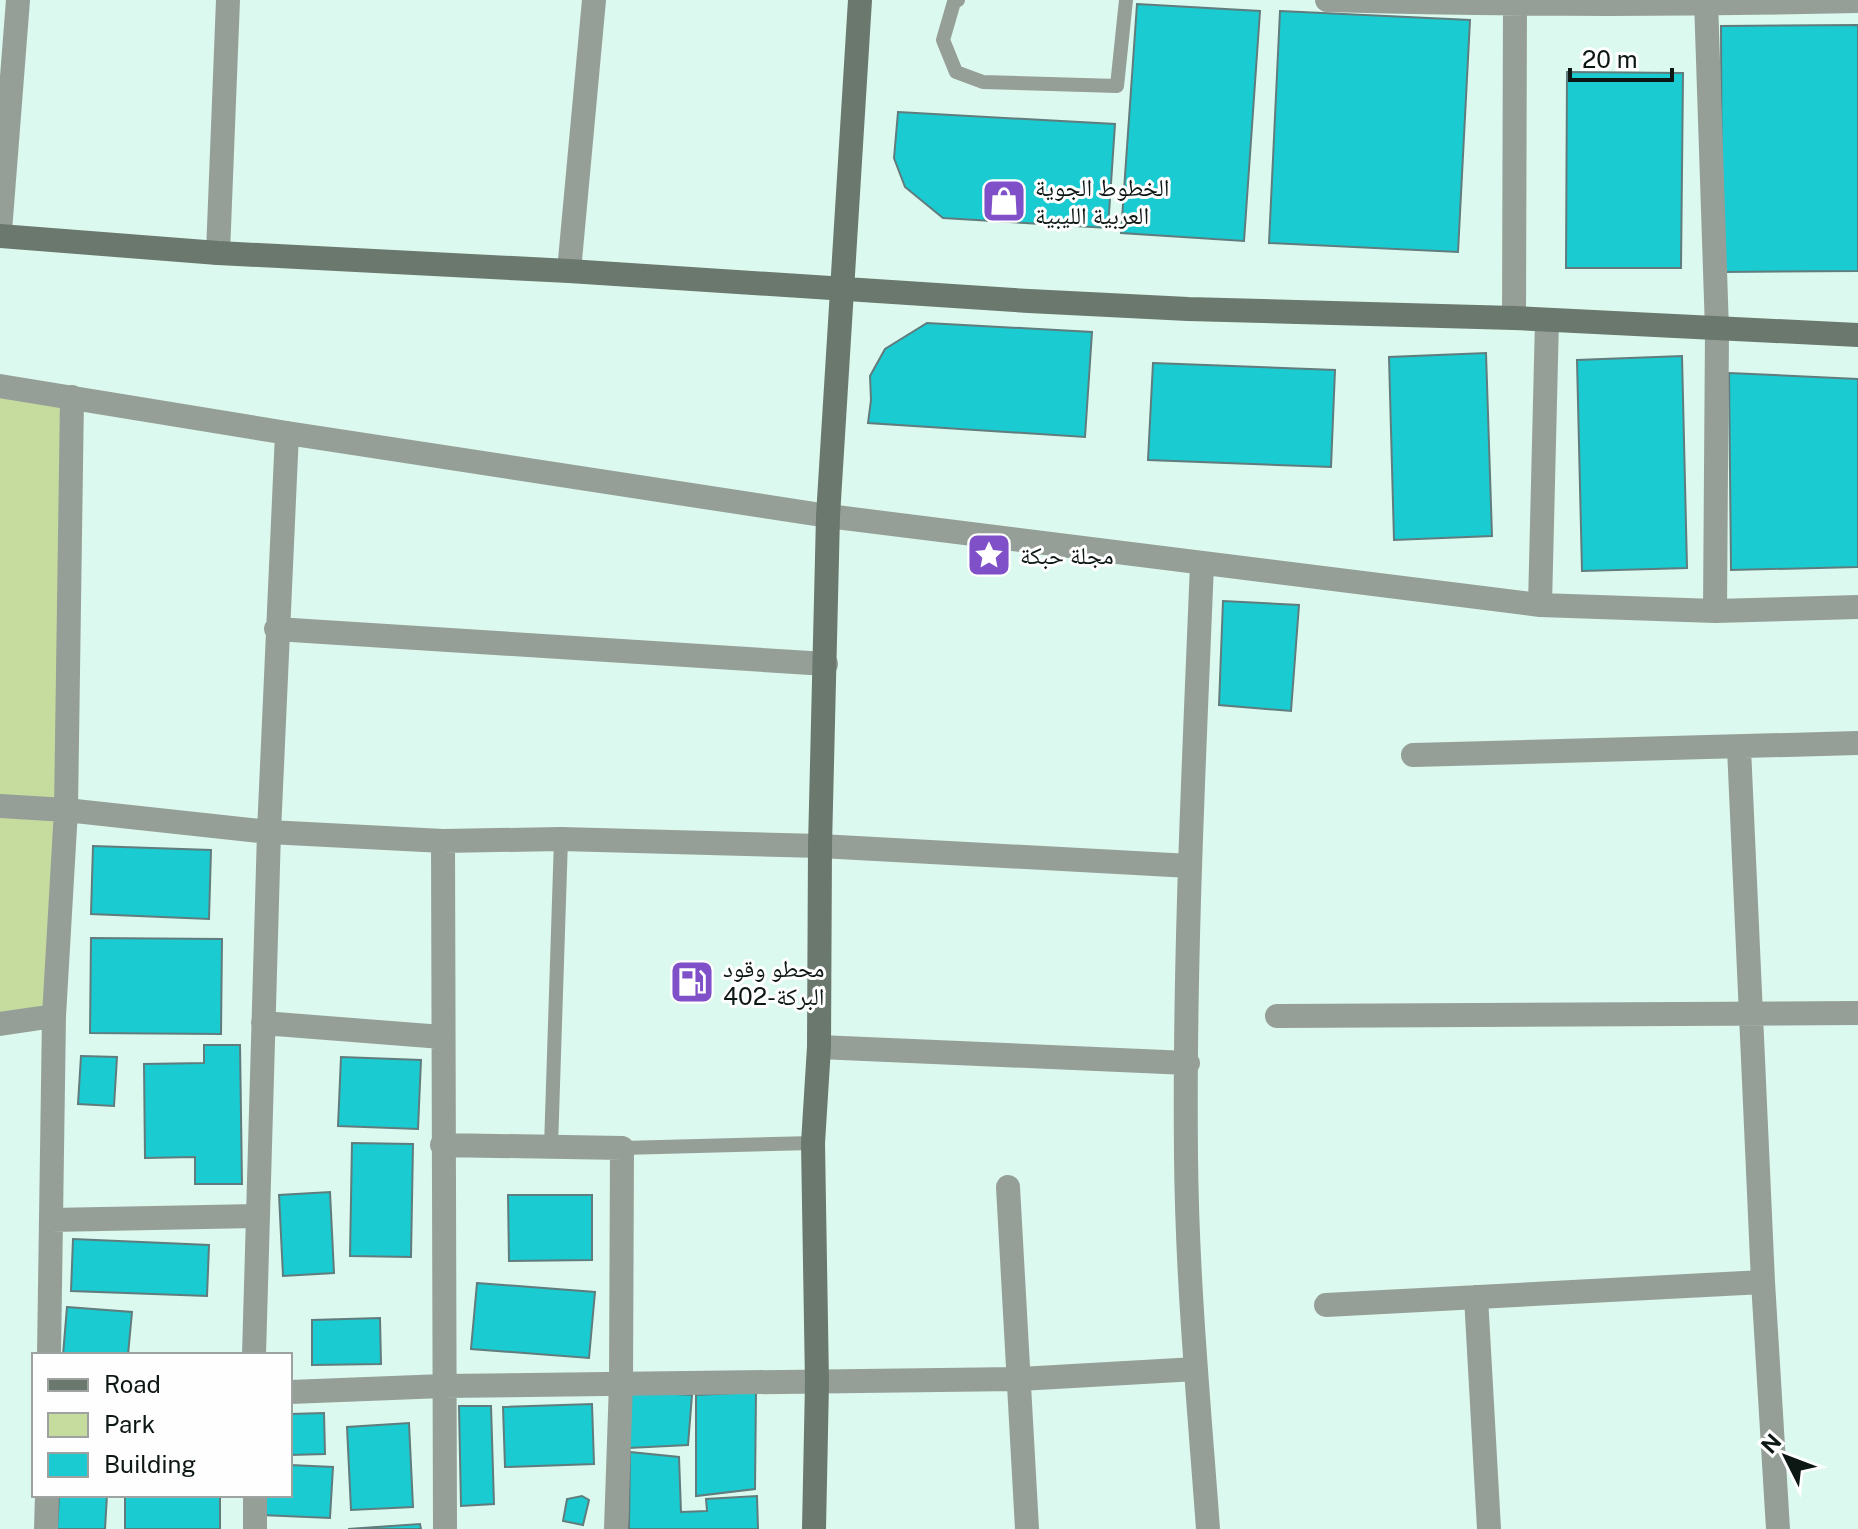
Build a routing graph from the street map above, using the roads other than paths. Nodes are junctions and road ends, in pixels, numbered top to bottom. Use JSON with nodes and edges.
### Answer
{"nodes":[{"id":1,"x":18,"y":0,"type":"edge"},
{"id":2,"x":228,"y":0,"type":"edge"},
{"id":3,"x":594,"y":0,"type":"edge"},
{"id":4,"x":860,"y":0,"type":"edge"},
{"id":5,"x":958,"y":0,"type":"edge"},
{"id":6,"x":1126,"y":0,"type":"edge"},
{"id":7,"x":1327,"y":0,"type":"edge"},
{"id":8,"x":1858,"y":1,"type":"edge"},
{"id":9,"x":1516,"y":2,"type":"edge"},
{"id":10,"x":1706,"y":2,"type":"edge"},
{"id":11,"x":0,"y":234,"type":"edge"},
{"id":12,"x":218,"y":253,"type":"junction"},
{"id":13,"x":569,"y":271,"type":"junction"},
{"id":14,"x":843,"y":290,"type":"junction"},
{"id":15,"x":1514,"y":318,"type":"junction"},
{"id":16,"x":1547,"y":320,"type":"junction"},
{"id":17,"x":1717,"y":330,"type":"junction"},
{"id":18,"x":1858,"y":335,"type":"edge"},
{"id":19,"x":0,"y":386,"type":"edge"},
{"id":20,"x":72,"y":397,"type":"junction"},
{"id":21,"x":287,"y":433,"type":"junction"},
{"id":22,"x":828,"y":516,"type":"junction"},
{"id":23,"x":1202,"y":564,"type":"junction"},
{"id":24,"x":1540,"y":605,"type":"junction"},
{"id":25,"x":1858,"y":607,"type":"edge"},
{"id":26,"x":1715,"y":611,"type":"junction"},
{"id":27,"x":276,"y":629,"type":"junction"},
{"id":28,"x":826,"y":664,"type":"junction"},
{"id":29,"x":1858,"y":743,"type":"edge"},
{"id":30,"x":1739,"y":748,"type":"junction"},
{"id":31,"x":1413,"y":755,"type":"dead end"},
{"id":32,"x":0,"y":806,"type":"edge"},
{"id":33,"x":66,"y":810,"type":"junction"},
{"id":34,"x":269,"y":832,"type":"junction"},
{"id":35,"x":561,"y":839,"type":"junction"},
{"id":36,"x":443,"y":841,"type":"junction"},
{"id":37,"x":820,"y":846,"type":"junction"},
{"id":38,"x":1190,"y":866,"type":"junction"},
{"id":39,"x":1858,"y":1013,"type":"edge"},
{"id":40,"x":1750,"y":1014,"type":"junction"},
{"id":41,"x":54,"y":1016,"type":"junction"},
{"id":42,"x":1277,"y":1016,"type":"dead end"},
{"id":43,"x":263,"y":1023,"type":"junction"},
{"id":44,"x":0,"y":1024,"type":"edge"},
{"id":45,"x":442,"y":1037,"type":"junction"},
{"id":46,"x":819,"y":1047,"type":"junction"},
{"id":47,"x":1188,"y":1063,"type":"junction"},
{"id":48,"x":813,"y":1143,"type":"junction"},
{"id":49,"x":442,"y":1145,"type":"junction"},
{"id":50,"x":551,"y":1147,"type":"junction"},
{"id":51,"x":622,"y":1148,"type":"junction"},
{"id":52,"x":1008,"y":1187,"type":"dead end"},
{"id":53,"x":258,"y":1216,"type":"junction"},
{"id":54,"x":51,"y":1220,"type":"junction"},
{"id":55,"x":1763,"y":1282,"type":"junction"},
{"id":56,"x":1476,"y":1297,"type":"junction"},
{"id":57,"x":1326,"y":1305,"type":"dead end"},
{"id":58,"x":49,"y":1353,"type":"edge"},
{"id":59,"x":254,"y":1353,"type":"edge"},
{"id":60,"x":1196,"y":1369,"type":"junction"},
{"id":61,"x":1020,"y":1379,"type":"junction"},
{"id":62,"x":621,"y":1383,"type":"junction"},
{"id":63,"x":817,"y":1383,"type":"junction"},
{"id":64,"x":443,"y":1386,"type":"junction"},
{"id":65,"x":292,"y":1392,"type":"edge"},
{"id":66,"x":47,"y":1497,"type":"edge"},
{"id":67,"x":255,"y":1497,"type":"edge"},
{"id":68,"x":46,"y":1529,"type":"edge"},
{"id":69,"x":255,"y":1529,"type":"edge"},
{"id":70,"x":445,"y":1529,"type":"edge"},
{"id":71,"x":616,"y":1529,"type":"edge"},
{"id":72,"x":814,"y":1529,"type":"edge"},
{"id":73,"x":1027,"y":1529,"type":"edge"},
{"id":74,"x":1208,"y":1529,"type":"edge"},
{"id":75,"x":1489,"y":1529,"type":"edge"},
{"id":76,"x":1778,"y":1529,"type":"edge"}],
"edges":[{"from":1,"to":11,"type":"street"},
{"from":2,"to":12,"type":"street"},
{"from":3,"to":13,"type":"street"},
{"from":4,"to":14,"type":"street"},
{"from":5,"to":6,"type":"lane"},
{"from":7,"to":9,"type":"street"},
{"from":8,"to":10,"type":"street"},
{"from":9,"to":10,"type":"street"},
{"from":9,"to":15,"type":"street"},
{"from":10,"to":17,"type":"street"},
{"from":11,"to":12,"type":"street"},
{"from":12,"to":13,"type":"street"},
{"from":13,"to":14,"type":"street"},
{"from":14,"to":15,"type":"street"},
{"from":14,"to":22,"type":"street"},
{"from":15,"to":16,"type":"street"},
{"from":16,"to":17,"type":"street"},
{"from":16,"to":24,"type":"street"},
{"from":17,"to":18,"type":"street"},
{"from":17,"to":26,"type":"street"},
{"from":19,"to":20,"type":"street"},
{"from":20,"to":21,"type":"street"},
{"from":20,"to":33,"type":"street"},
{"from":21,"to":22,"type":"street"},
{"from":21,"to":27,"type":"street"},
{"from":22,"to":23,"type":"street"},
{"from":22,"to":28,"type":"street"},
{"from":23,"to":24,"type":"street"},
{"from":23,"to":38,"type":"street"},
{"from":24,"to":26,"type":"street"},
{"from":25,"to":26,"type":"street"},
{"from":27,"to":28,"type":"street"},
{"from":27,"to":34,"type":"street"},
{"from":28,"to":37,"type":"street"},
{"from":29,"to":30,"type":"street"},
{"from":30,"to":31,"type":"street"},
{"from":30,"to":40,"type":"street"},
{"from":32,"to":33,"type":"street"},
{"from":33,"to":34,"type":"street"},
{"from":33,"to":41,"type":"street"},
{"from":34,"to":36,"type":"street"},
{"from":34,"to":43,"type":"street"},
{"from":35,"to":36,"type":"street"},
{"from":35,"to":37,"type":"street"},
{"from":35,"to":50,"type":"lane"},
{"from":36,"to":45,"type":"street"},
{"from":37,"to":38,"type":"street"},
{"from":37,"to":46,"type":"street"},
{"from":38,"to":47,"type":"street"},
{"from":39,"to":40,"type":"street"},
{"from":40,"to":42,"type":"street"},
{"from":40,"to":55,"type":"street"},
{"from":41,"to":44,"type":"street"},
{"from":41,"to":54,"type":"street"},
{"from":43,"to":45,"type":"street"},
{"from":43,"to":53,"type":"street"},
{"from":45,"to":49,"type":"street"},
{"from":46,"to":47,"type":"street"},
{"from":46,"to":48,"type":"street"},
{"from":47,"to":60,"type":"street"},
{"from":48,"to":51,"type":"lane"},
{"from":48,"to":63,"type":"street"},
{"from":49,"to":50,"type":"street"},
{"from":49,"to":64,"type":"street"},
{"from":50,"to":51,"type":"street"},
{"from":51,"to":62,"type":"street"},
{"from":52,"to":61,"type":"street"},
{"from":53,"to":54,"type":"street"},
{"from":53,"to":59,"type":"street"},
{"from":54,"to":58,"type":"street"},
{"from":55,"to":56,"type":"street"},
{"from":55,"to":76,"type":"street"},
{"from":56,"to":57,"type":"street"},
{"from":56,"to":75,"type":"street"},
{"from":60,"to":61,"type":"street"},
{"from":60,"to":74,"type":"street"},
{"from":61,"to":63,"type":"street"},
{"from":61,"to":73,"type":"street"},
{"from":62,"to":63,"type":"street"},
{"from":62,"to":64,"type":"street"},
{"from":62,"to":71,"type":"street"},
{"from":63,"to":72,"type":"street"},
{"from":64,"to":65,"type":"street"},
{"from":64,"to":70,"type":"street"},
{"from":66,"to":68,"type":"street"},
{"from":67,"to":69,"type":"street"}]}
